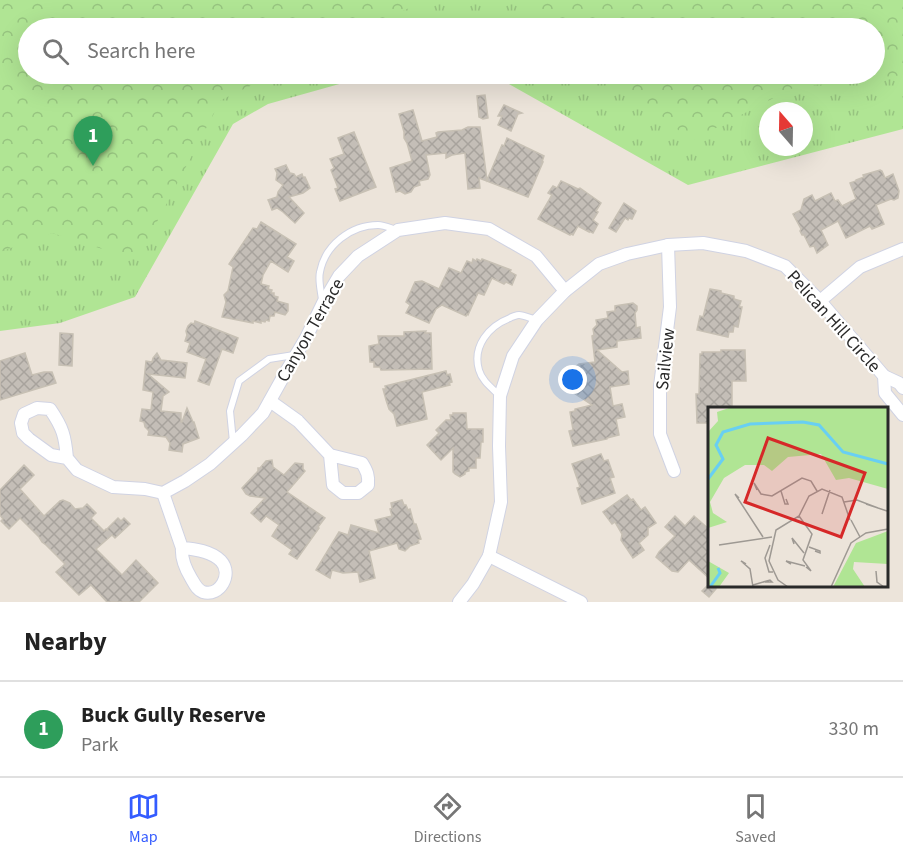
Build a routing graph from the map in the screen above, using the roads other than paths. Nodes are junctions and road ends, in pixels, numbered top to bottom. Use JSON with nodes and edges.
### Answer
{"nodes":[{"id":1,"x":398,"y":230,"type":"junction"},
{"id":2,"x":668,"y":245,"type":"junction"},
{"id":3,"x":903,"y":249,"type":"edge"},
{"id":4,"x":565,"y":291,"type":"junction"},
{"id":5,"x":820,"y":301,"type":"junction"},
{"id":6,"x":323,"y":303,"type":"junction"},
{"id":7,"x":537,"y":320,"type":"junction"},
{"id":8,"x":296,"y":355,"type":"junction"},
{"id":9,"x":884,"y":376,"type":"junction"},
{"id":10,"x":903,"y":387,"type":"edge"},
{"id":11,"x":903,"y":392,"type":"edge"},
{"id":12,"x":500,"y":396,"type":"junction"},
{"id":13,"x":888,"y":397,"type":"junction"},
{"id":14,"x":270,"y":401,"type":"junction"},
{"id":15,"x":903,"y":415,"type":"edge"},
{"id":16,"x":233,"y":443,"type":"junction"},
{"id":17,"x":330,"y":454,"type":"dead end"},
{"id":18,"x":67,"y":458,"type":"junction"},
{"id":19,"x":674,"y":471,"type":"dead end"},
{"id":20,"x":163,"y":493,"type":"junction"},
{"id":21,"x":182,"y":548,"type":"dead end"},
{"id":22,"x":489,"y":556,"type":"junction"},
{"id":23,"x":459,"y":602,"type":"edge"},
{"id":24,"x":581,"y":602,"type":"edge"}],
"edges":[{"from":1,"to":4,"type":"street","name":"Canyon Terrace"},
{"from":1,"to":6,"type":"street","name":"Canyon Terrace"},
{"from":1,"to":6,"type":"lane"},
{"from":2,"to":4,"type":"street","name":"Pelican Hill Circle"},
{"from":2,"to":5,"type":"street","name":"Pelican Hill Circle"},
{"from":2,"to":19,"type":"street","name":"Sailview"},
{"from":3,"to":5,"type":"street"},
{"from":4,"to":7,"type":"street","name":"Pelican Hill Circle"},
{"from":5,"to":9,"type":"street","name":"Pelican Hill Circle"},
{"from":6,"to":8,"type":"street","name":"Canyon Terrace"},
{"from":7,"to":12,"type":"street","name":"Pelican Hill Circle"},
{"from":7,"to":12,"type":"lane"},
{"from":8,"to":14,"type":"street","name":"Canyon Terrace"},
{"from":8,"to":16,"type":"lane"},
{"from":9,"to":10,"type":"street","name":"Pelican Hill Circle"},
{"from":9,"to":13,"type":"street","name":"Pelican Hill Circle"},
{"from":11,"to":13,"type":"lane"},
{"from":12,"to":22,"type":"street","name":"Pelican Hill Circle"},
{"from":13,"to":15,"type":"street"},
{"from":14,"to":16,"type":"street","name":"Canyon Terrace"},
{"from":14,"to":17,"type":"street"},
{"from":16,"to":20,"type":"street","name":"Canyon Terrace"},
{"from":18,"to":18,"type":"street"},
{"from":18,"to":20,"type":"street"},
{"from":20,"to":21,"type":"street"},
{"from":22,"to":23,"type":"street","name":"Pelican Hill Circle"},
{"from":22,"to":24,"type":"street"}]}
